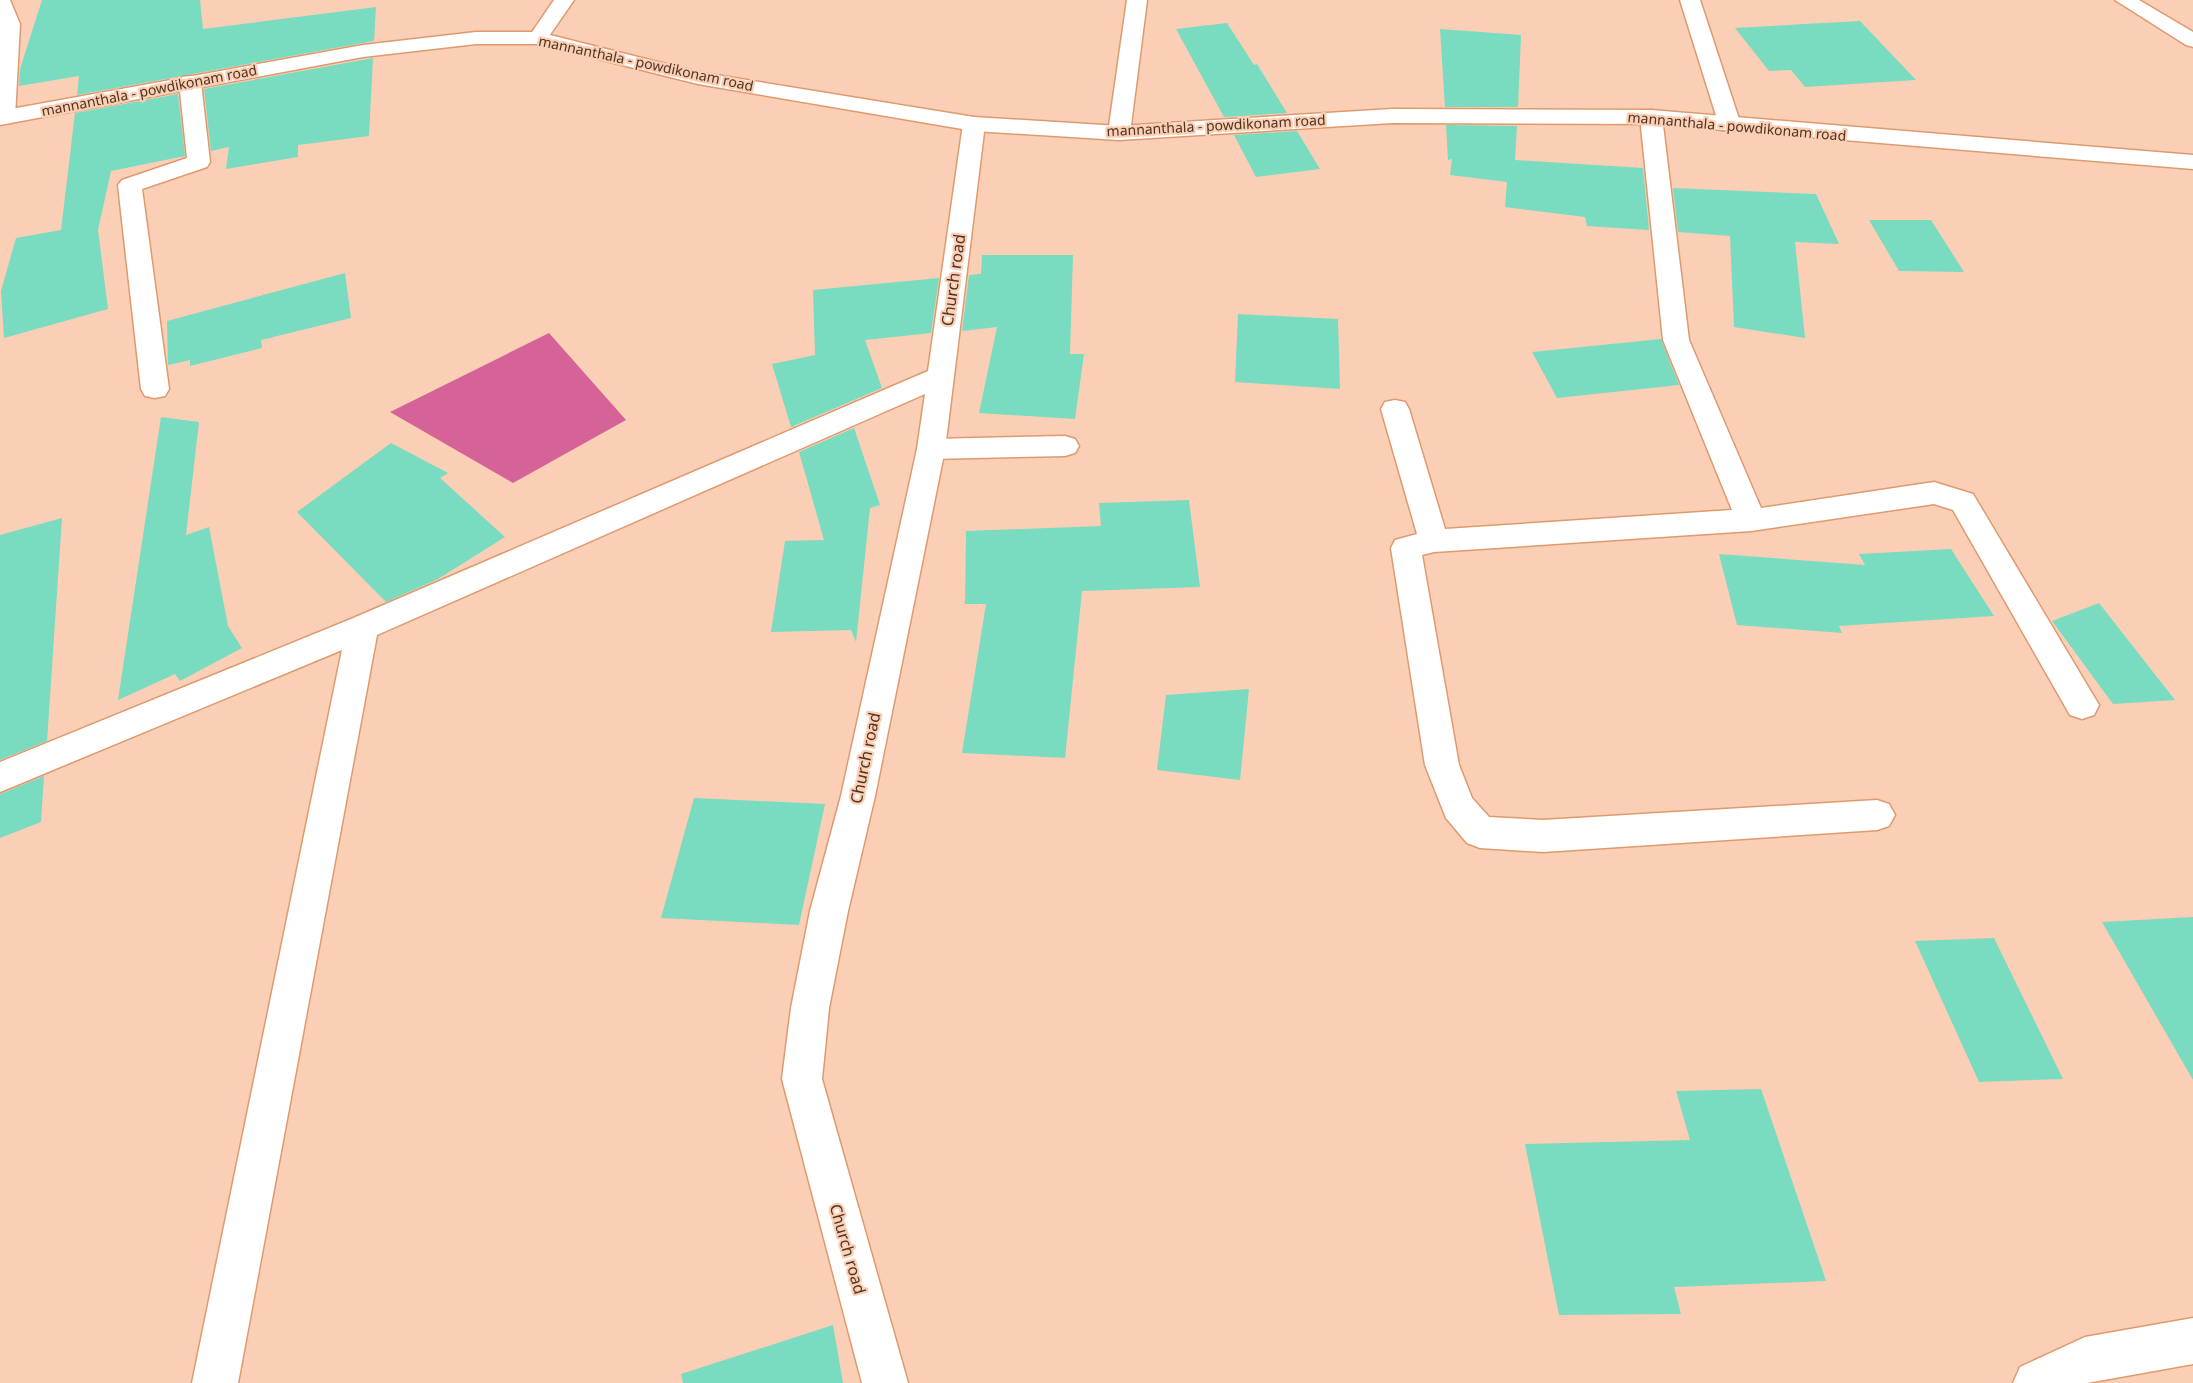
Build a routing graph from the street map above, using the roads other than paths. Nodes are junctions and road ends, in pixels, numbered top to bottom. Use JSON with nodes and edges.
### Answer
{"nodes":[{"id":1,"x":0,"y":0,"type":"edge"},
{"id":2,"x":564,"y":0,"type":"edge"},
{"id":3,"x":1137,"y":0,"type":"edge"},
{"id":4,"x":1690,"y":0,"type":"edge"},
{"id":5,"x":2125,"y":0,"type":"edge"},
{"id":6,"x":538,"y":38,"type":"junction"},
{"id":7,"x":2193,"y":41,"type":"edge"},
{"id":8,"x":190,"y":82,"type":"junction"},
{"id":9,"x":1651,"y":117,"type":"junction"},
{"id":10,"x":2,"y":118,"type":"edge"},
{"id":11,"x":974,"y":124,"type":"junction"},
{"id":12,"x":1730,"y":125,"type":"junction"},
{"id":13,"x":1119,"y":133,"type":"junction"},
{"id":14,"x":2193,"y":162,"type":"edge"},
{"id":15,"x":939,"y":377,"type":"junction"},
{"id":16,"x":155,"y":389,"type":"dead end"},
{"id":17,"x":1395,"y":409,"type":"dead end"},
{"id":18,"x":1065,"y":446,"type":"dead end"},
{"id":19,"x":931,"y":449,"type":"junction"},
{"id":20,"x":1751,"y":520,"type":"junction"},
{"id":21,"x":1434,"y":541,"type":"junction"},
{"id":22,"x":362,"y":628,"type":"junction"},
{"id":23,"x":2082,"y":705,"type":"dead end"},
{"id":24,"x":0,"y":777,"type":"edge"},
{"id":25,"x":1877,"y":815,"type":"dead end"},
{"id":26,"x":2193,"y":1341,"type":"edge"},
{"id":27,"x":215,"y":1383,"type":"edge"},
{"id":28,"x":885,"y":1383,"type":"edge"},
{"id":29,"x":2036,"y":1383,"type":"edge"}],
"edges":[{"from":1,"to":10,"type":"street"},
{"from":2,"to":6,"type":"street"},
{"from":3,"to":13,"type":"street"},
{"from":4,"to":12,"type":"street"},
{"from":5,"to":7,"type":"street"},
{"from":6,"to":8,"type":"street","name":"mannanthala - powdikonam road"},
{"from":6,"to":11,"type":"street","name":"mannanthala - powdikonam road"},
{"from":8,"to":10,"type":"street","name":"mannanthala - powdikonam road"},
{"from":8,"to":16,"type":"street"},
{"from":9,"to":12,"type":"street","name":"mannanthala - powdikonam road"},
{"from":9,"to":13,"type":"street","name":"mannanthala - powdikonam road"},
{"from":9,"to":20,"type":"street"},
{"from":11,"to":13,"type":"street","name":"mannanthala - powdikonam road"},
{"from":11,"to":15,"type":"street","name":"Church road"},
{"from":12,"to":14,"type":"street","name":"mannanthala - powdikonam road"},
{"from":15,"to":19,"type":"street","name":"Church road"},
{"from":15,"to":22,"type":"street"},
{"from":17,"to":21,"type":"street"},
{"from":18,"to":19,"type":"street"},
{"from":19,"to":28,"type":"street","name":"Church road"},
{"from":20,"to":21,"type":"street"},
{"from":20,"to":23,"type":"street"},
{"from":21,"to":25,"type":"street"},
{"from":22,"to":24,"type":"street"},
{"from":22,"to":27,"type":"street"},
{"from":26,"to":29,"type":"street"}]}
